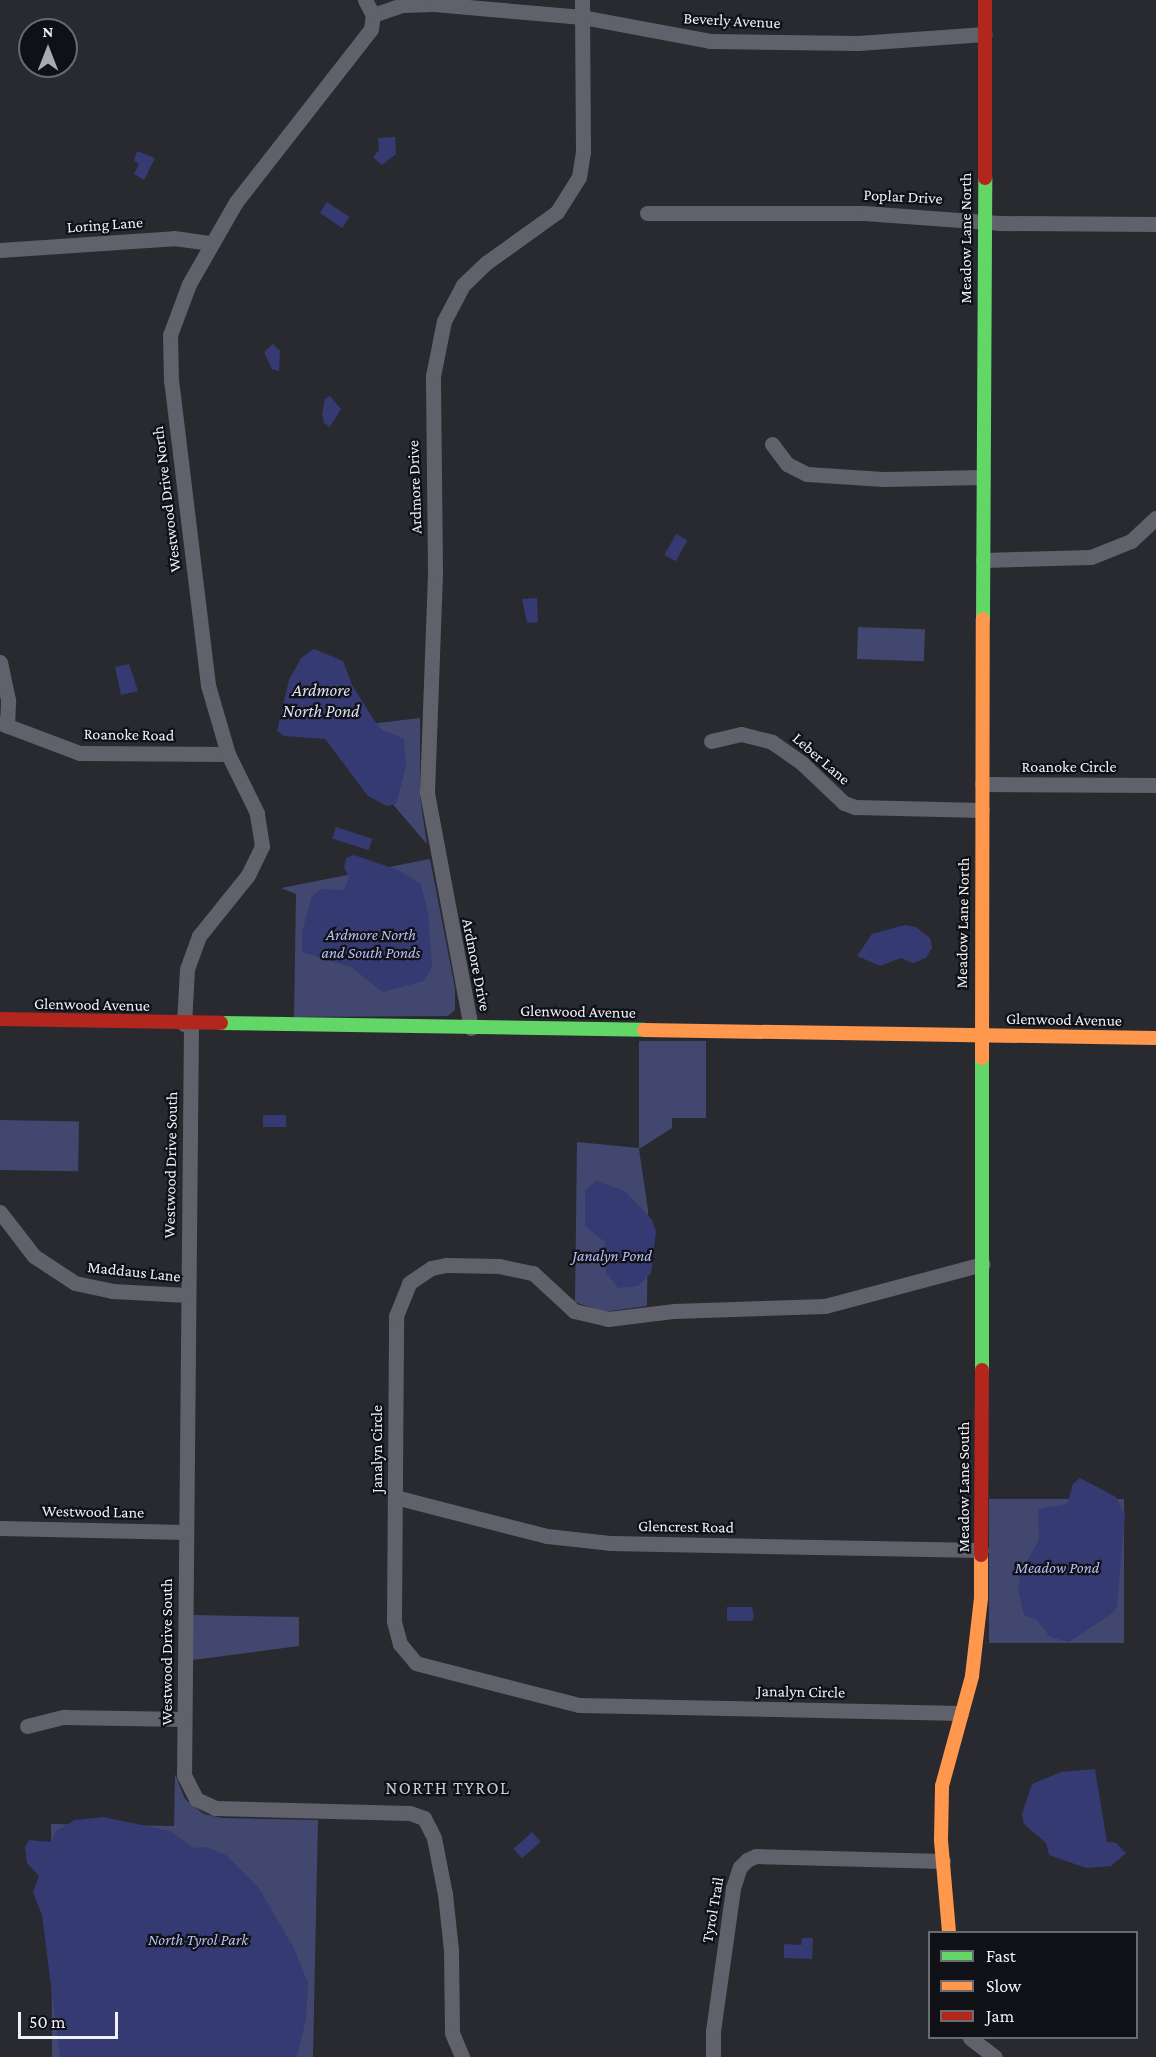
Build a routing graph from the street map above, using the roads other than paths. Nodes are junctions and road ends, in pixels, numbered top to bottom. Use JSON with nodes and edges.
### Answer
{"nodes":[{"id":1,"x":365,"y":0,"type":"edge"},
{"id":2,"x":582,"y":0,"type":"edge"},
{"id":3,"x":985,"y":0,"type":"edge"},
{"id":4,"x":373,"y":15,"type":"junction"},
{"id":5,"x":582,"y":17,"type":"junction"},
{"id":6,"x":985,"y":34,"type":"junction"},
{"id":7,"x":647,"y":213,"type":"dead end"},
{"id":8,"x":984,"y":221,"type":"junction"},
{"id":9,"x":1156,"y":224,"type":"edge"},
{"id":10,"x":212,"y":243,"type":"junction"},
{"id":11,"x":0,"y":250,"type":"edge"},
{"id":12,"x":771,"y":444,"type":"dead end"},
{"id":13,"x":983,"y":477,"type":"junction"},
{"id":14,"x":1156,"y":518,"type":"edge"},
{"id":15,"x":983,"y":560,"type":"junction"},
{"id":16,"x":0,"y":662,"type":"edge"},
{"id":17,"x":4,"y":724,"type":"edge"},
{"id":18,"x":711,"y":741,"type":"dead end"},
{"id":19,"x":228,"y":754,"type":"junction"},
{"id":20,"x":982,"y":784,"type":"junction"},
{"id":21,"x":1156,"y":785,"type":"edge"},
{"id":22,"x":982,"y":810,"type":"junction"},
{"id":23,"x":0,"y":1019,"type":"edge"},
{"id":24,"x":188,"y":1024,"type":"junction"},
{"id":25,"x":471,"y":1028,"type":"junction"},
{"id":26,"x":984,"y":1035,"type":"junction"},
{"id":27,"x":1156,"y":1038,"type":"edge"},
{"id":28,"x":0,"y":1212,"type":"edge"},
{"id":29,"x":983,"y":1264,"type":"junction"},
{"id":30,"x":188,"y":1295,"type":"junction"},
{"id":31,"x":395,"y":1497,"type":"junction"},
{"id":32,"x":0,"y":1528,"type":"edge"},
{"id":33,"x":186,"y":1532,"type":"junction"},
{"id":34,"x":981,"y":1550,"type":"junction"},
{"id":35,"x":961,"y":1713,"type":"junction"},
{"id":36,"x":184,"y":1719,"type":"junction"},
{"id":37,"x":27,"y":1726,"type":"dead end"},
{"id":38,"x":943,"y":1861,"type":"junction"},
{"id":39,"x":949,"y":1931,"type":"edge"},
{"id":40,"x":972,"y":2039,"type":"edge"},
{"id":41,"x":462,"y":2057,"type":"edge"},
{"id":42,"x":713,"y":2057,"type":"edge"},
{"id":43,"x":995,"y":2057,"type":"edge"}],
"edges":[{"from":1,"to":4,"type":"street"},
{"from":2,"to":5,"type":"street","name":"Ardmore Drive"},
{"from":3,"to":6,"type":"street","name":"Meadow Lane North"},
{"from":4,"to":5,"type":"street","name":"Beverly Avenue"},
{"from":4,"to":10,"type":"street","name":"Westwood Drive North"},
{"from":5,"to":6,"type":"street","name":"Beverly Avenue"},
{"from":5,"to":25,"type":"street","name":"Ardmore Drive"},
{"from":6,"to":8,"type":"street","name":"Meadow Lane North"},
{"from":7,"to":8,"type":"street","name":"Poplar Drive"},
{"from":8,"to":9,"type":"street","name":"Poplar Drive"},
{"from":8,"to":13,"type":"street","name":"Meadow Lane North"},
{"from":10,"to":11,"type":"street","name":"Loring Lane"},
{"from":10,"to":19,"type":"street","name":"Westwood Drive North"},
{"from":12,"to":13,"type":"street"},
{"from":13,"to":15,"type":"street","name":"Meadow Lane North"},
{"from":14,"to":15,"type":"street"},
{"from":15,"to":20,"type":"street","name":"Meadow Lane North"},
{"from":16,"to":17,"type":"street"},
{"from":17,"to":19,"type":"street","name":"Roanoke Road"},
{"from":18,"to":22,"type":"street","name":"Leber Lane"},
{"from":19,"to":24,"type":"street","name":"Westwood Drive North"},
{"from":20,"to":21,"type":"street","name":"Roanoke Circle"},
{"from":20,"to":22,"type":"street","name":"Meadow Lane North"},
{"from":22,"to":26,"type":"street","name":"Meadow Lane North"},
{"from":23,"to":24,"type":"street","name":"Glenwood Avenue"},
{"from":24,"to":25,"type":"street","name":"Glenwood Avenue"},
{"from":24,"to":30,"type":"street","name":"Westwood Drive South"},
{"from":25,"to":26,"type":"street","name":"Glenwood Avenue"},
{"from":26,"to":27,"type":"street","name":"Glenwood Avenue"},
{"from":26,"to":29,"type":"street","name":"Meadow Lane South"},
{"from":28,"to":30,"type":"street","name":"Maddaus Lane"},
{"from":29,"to":31,"type":"street","name":"Janalyn Circle"},
{"from":29,"to":34,"type":"street","name":"Meadow Lane South"},
{"from":30,"to":33,"type":"street","name":"Westwood Drive South"},
{"from":31,"to":34,"type":"street","name":"Glencrest Road"},
{"from":31,"to":35,"type":"street","name":"Janalyn Circle"},
{"from":32,"to":33,"type":"street","name":"Westwood Lane"},
{"from":33,"to":36,"type":"street","name":"Westwood Drive South"},
{"from":34,"to":35,"type":"street","name":"Meadow Lane South"},
{"from":35,"to":38,"type":"street","name":"Meadow Lane South"},
{"from":36,"to":37,"type":"street"},
{"from":36,"to":41,"type":"street","name":"Westwood Drive South"},
{"from":38,"to":39,"type":"street","name":"Meadow Lane South"},
{"from":38,"to":42,"type":"street","name":"Tyrol Trail"},
{"from":40,"to":43,"type":"street"}]}
